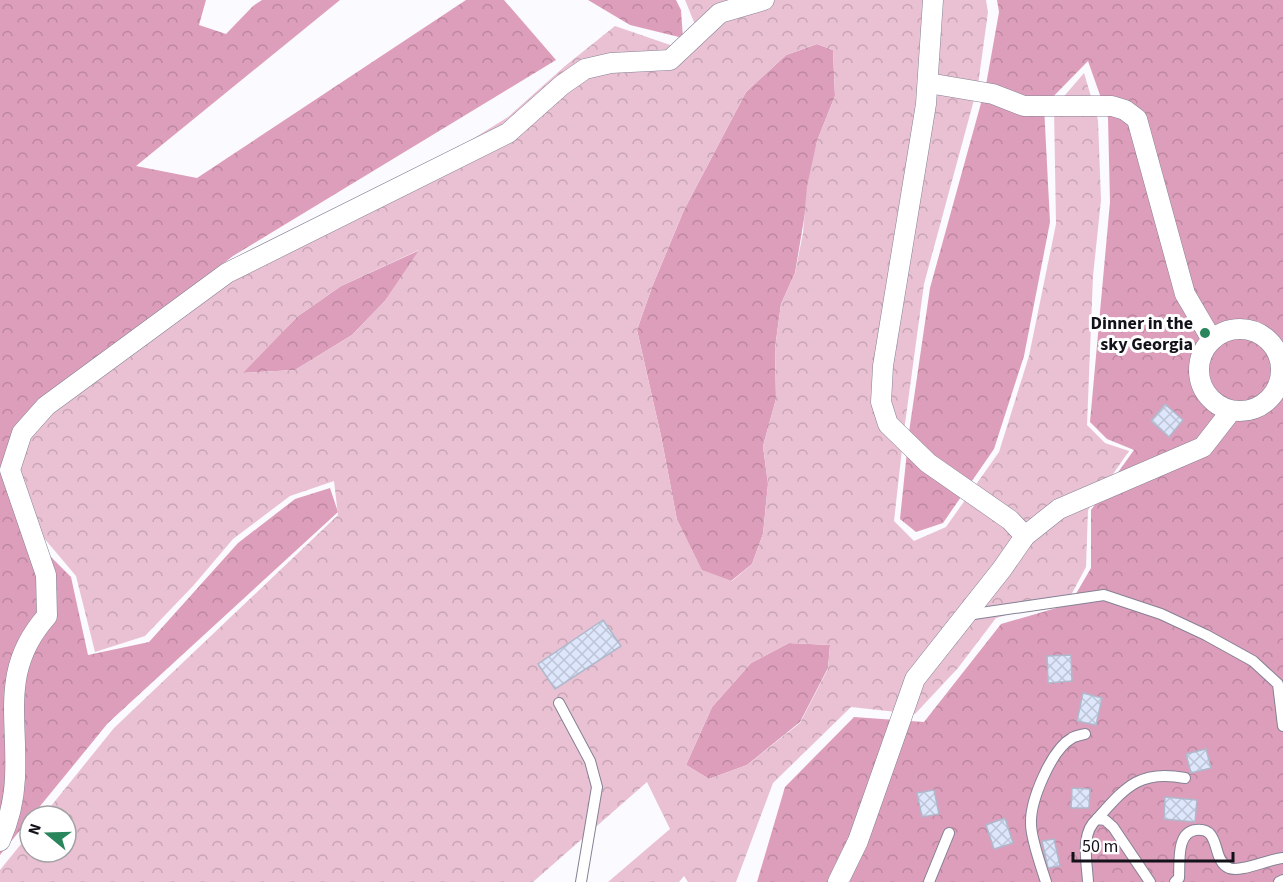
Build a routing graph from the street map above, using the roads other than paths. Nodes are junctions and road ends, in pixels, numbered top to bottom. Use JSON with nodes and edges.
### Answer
{"nodes":[{"id":1,"x":764,"y":0,"type":"edge"},
{"id":2,"x":933,"y":0,"type":"edge"},
{"id":3,"x":928,"y":83,"type":"junction"},
{"id":4,"x":1278,"y":339,"type":"edge"},
{"id":5,"x":1212,"y":340,"type":"junction"},
{"id":6,"x":1231,"y":411,"type":"junction"},
{"id":7,"x":1025,"y":537,"type":"junction"},
{"id":8,"x":966,"y":615,"type":"junction"},
{"id":9,"x":559,"y":703,"type":"dead end"},
{"id":10,"x":1283,"y":726,"type":"edge"},
{"id":11,"x":1085,"y":734,"type":"dead end"},
{"id":12,"x":1185,"y":778,"type":"dead end"},
{"id":13,"x":1097,"y":819,"type":"junction"},
{"id":14,"x":949,"y":833,"type":"dead end"},
{"id":15,"x":0,"y":841,"type":"edge"},
{"id":16,"x":1283,"y":858,"type":"edge"},
{"id":17,"x":581,"y":882,"type":"edge"},
{"id":18,"x":838,"y":882,"type":"edge"},
{"id":19,"x":929,"y":882,"type":"edge"},
{"id":20,"x":1046,"y":882,"type":"edge"},
{"id":21,"x":1088,"y":882,"type":"edge"},
{"id":22,"x":1150,"y":882,"type":"edge"},
{"id":23,"x":1175,"y":882,"type":"edge"}],
"edges":[{"from":1,"to":15,"type":"street"},
{"from":2,"to":3,"type":"street"},
{"from":3,"to":5,"type":"street"},
{"from":3,"to":7,"type":"street"},
{"from":4,"to":5,"type":"street"},
{"from":4,"to":6,"type":"street"},
{"from":5,"to":6,"type":"street"},
{"from":6,"to":7,"type":"street"},
{"from":7,"to":8,"type":"street"},
{"from":8,"to":10,"type":"lane"},
{"from":8,"to":18,"type":"street"},
{"from":9,"to":17,"type":"lane"},
{"from":11,"to":20,"type":"lane"},
{"from":12,"to":13,"type":"lane"},
{"from":13,"to":21,"type":"lane"},
{"from":13,"to":22,"type":"lane"},
{"from":14,"to":19,"type":"lane"},
{"from":16,"to":23,"type":"lane"}]}
